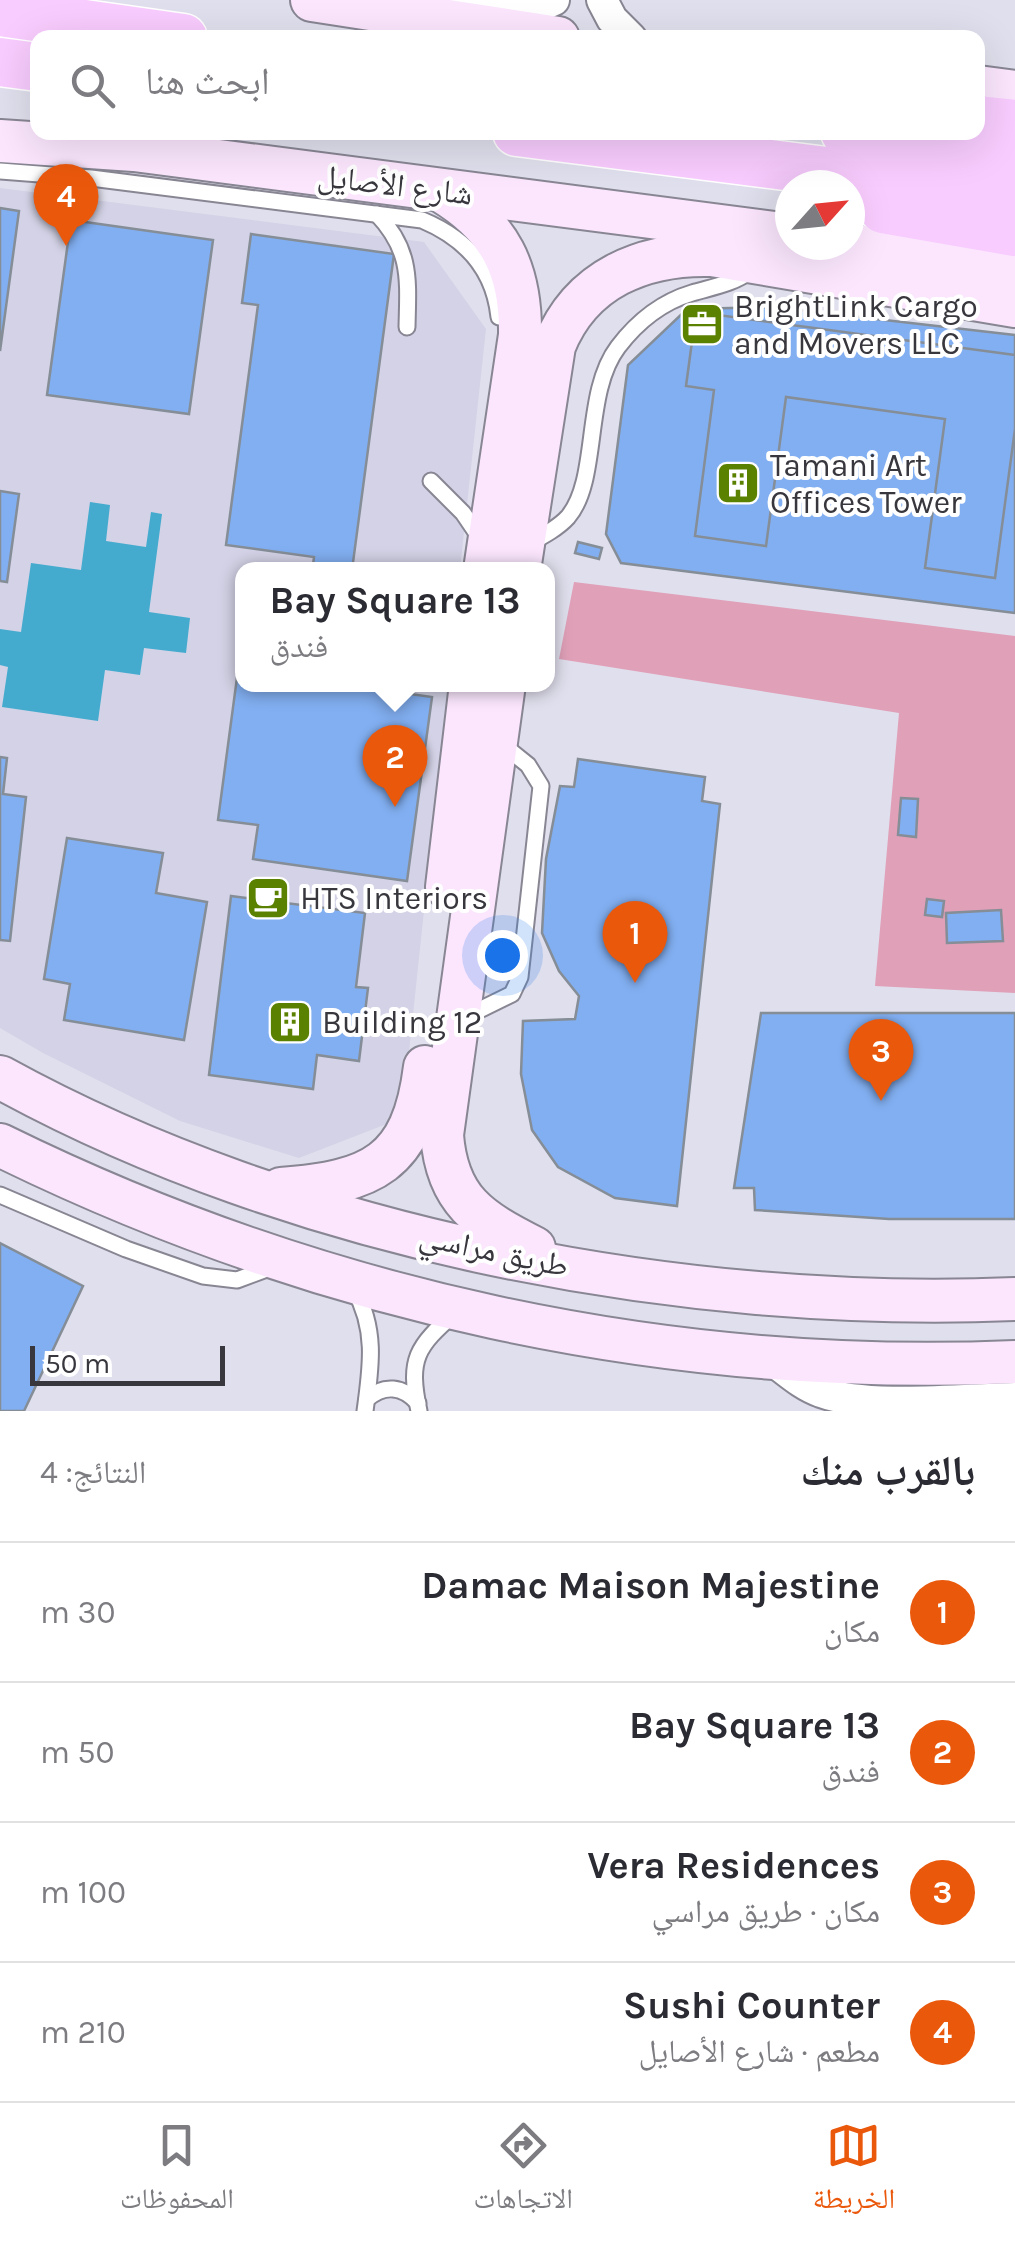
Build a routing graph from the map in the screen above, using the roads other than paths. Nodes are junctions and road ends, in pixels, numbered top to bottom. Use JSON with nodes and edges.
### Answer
{"nodes":[{"id":1,"x":315,"y":0,"type":"edge"},
{"id":2,"x":442,"y":0,"type":"edge"},
{"id":3,"x":554,"y":0,"type":"edge"},
{"id":4,"x":602,"y":0,"type":"edge"},
{"id":5,"x":0,"y":12,"type":"edge"},
{"id":6,"x":127,"y":30,"type":"edge"},
{"id":7,"x":507,"y":30,"type":"edge"},
{"id":8,"x":624,"y":30,"type":"edge"},
{"id":9,"x":0,"y":62,"type":"edge"},
{"id":10,"x":30,"y":66,"type":"edge"},
{"id":11,"x":985,"y":88,"type":"edge"},
{"id":12,"x":1015,"y":92,"type":"edge"},
{"id":13,"x":985,"y":121,"type":"edge"},
{"id":14,"x":1015,"y":124,"type":"edge"},
{"id":15,"x":573,"y":140,"type":"edge"},
{"id":16,"x":897,"y":140,"type":"edge"},
{"id":17,"x":0,"y":141,"type":"edge"},
{"id":18,"x":672,"y":154,"type":"junction"},
{"id":19,"x":1015,"y":158,"type":"edge"},
{"id":20,"x":0,"y":171,"type":"edge"},
{"id":21,"x":775,"y":185,"type":"edge"},
{"id":22,"x":442,"y":192,"type":"junction"},
{"id":23,"x":1015,"y":195,"type":"edge"},
{"id":24,"x":538,"y":202,"type":"junction"},
{"id":25,"x":865,"y":206,"type":"edge"},
{"id":26,"x":376,"y":214,"type":"junction"},
{"id":27,"x":775,"y":232,"type":"edge"},
{"id":28,"x":1015,"y":232,"type":"edge"},
{"id":29,"x":865,"y":246,"type":"edge"},
{"id":30,"x":712,"y":255,"type":"junction"},
{"id":31,"x":758,"y":263,"type":"junction"},
{"id":32,"x":1015,"y":271,"type":"edge"},
{"id":33,"x":1015,"y":306,"type":"edge"},
{"id":34,"x":407,"y":327,"type":"dead end"},
{"id":35,"x":498,"y":342,"type":"dead end"},
{"id":36,"x":496,"y":382,"type":"dead end"},
{"id":37,"x":498,"y":471,"type":"junction"},
{"id":38,"x":431,"y":481,"type":"dead end"},
{"id":39,"x":503,"y":560,"type":"edge"},
{"id":40,"x":470,"y":692,"type":"edge"},
{"id":41,"x":503,"y":692,"type":"edge"},
{"id":42,"x":496,"y":740,"type":"junction"},
{"id":43,"x":457,"y":1020,"type":"junction"},
{"id":44,"x":0,"y":1077,"type":"edge"},
{"id":45,"x":0,"y":1144,"type":"edge"},
{"id":46,"x":263,"y":1190,"type":"junction"},
{"id":47,"x":0,"y":1195,"type":"edge"},
{"id":48,"x":287,"y":1261,"type":"junction"},
{"id":49,"x":574,"y":1268,"type":"junction"},
{"id":50,"x":350,"y":1281,"type":"junction"},
{"id":51,"x":1015,"y":1299,"type":"edge"},
{"id":52,"x":458,"y":1311,"type":"junction"},
{"id":53,"x":997,"y":1397,"type":"edge"},
{"id":54,"x":366,"y":1405,"type":"edge"},
{"id":55,"x":419,"y":1407,"type":"edge"}],
"edges":[{"from":1,"to":7,"type":"street"},
{"from":2,"to":3,"type":"street"},
{"from":4,"to":8,"type":"street"},
{"from":5,"to":6,"type":"main road"},
{"from":9,"to":10,"type":"main road"},
{"from":11,"to":12,"type":"street"},
{"from":13,"to":14,"type":"main road"},
{"from":15,"to":18,"type":"main road"},
{"from":16,"to":19,"type":"main road"},
{"from":17,"to":22,"type":"street","name":"شارع الأصايل"},
{"from":18,"to":21,"type":"main road"},
{"from":18,"to":23,"type":"main road"},
{"from":20,"to":26,"type":"lane"},
{"from":22,"to":24,"type":"street","name":"شارع الأصايل"},
{"from":22,"to":37,"type":"street"},
{"from":24,"to":27,"type":"street","name":"شارع الأصايل"},
{"from":24,"to":30,"type":"street"},
{"from":25,"to":28,"type":"main road"},
{"from":26,"to":34,"type":"lane"},
{"from":26,"to":35,"type":"lane"},
{"from":29,"to":32,"type":"street"},
{"from":30,"to":31,"type":"street"},
{"from":30,"to":39,"type":"street"},
{"from":31,"to":33,"type":"street"},
{"from":31,"to":39,"type":"lane"},
{"from":36,"to":37,"type":"lane"},
{"from":37,"to":39,"type":"street"},
{"from":38,"to":39,"type":"lane"},
{"from":40,"to":46,"type":"street"},
{"from":41,"to":42,"type":"street"},
{"from":42,"to":43,"type":"street"},
{"from":42,"to":43,"type":"lane"},
{"from":43,"to":49,"type":"street"},
{"from":44,"to":46,"type":"street","name":"طريق مراسي"},
{"from":45,"to":48,"type":"street","name":"طريق مراسي"},
{"from":46,"to":49,"type":"street","name":"طريق مراسي"},
{"from":47,"to":48,"type":"lane"},
{"from":48,"to":50,"type":"street","name":"طريق مراسي"},
{"from":49,"to":51,"type":"street","name":"طريق مراسي"},
{"from":50,"to":52,"type":"street","name":"طريق مراسي"},
{"from":50,"to":54,"type":"lane"},
{"from":52,"to":53,"type":"street","name":"طريق مراسي"},
{"from":52,"to":55,"type":"lane"},
{"from":54,"to":55,"type":"lane"}]}
